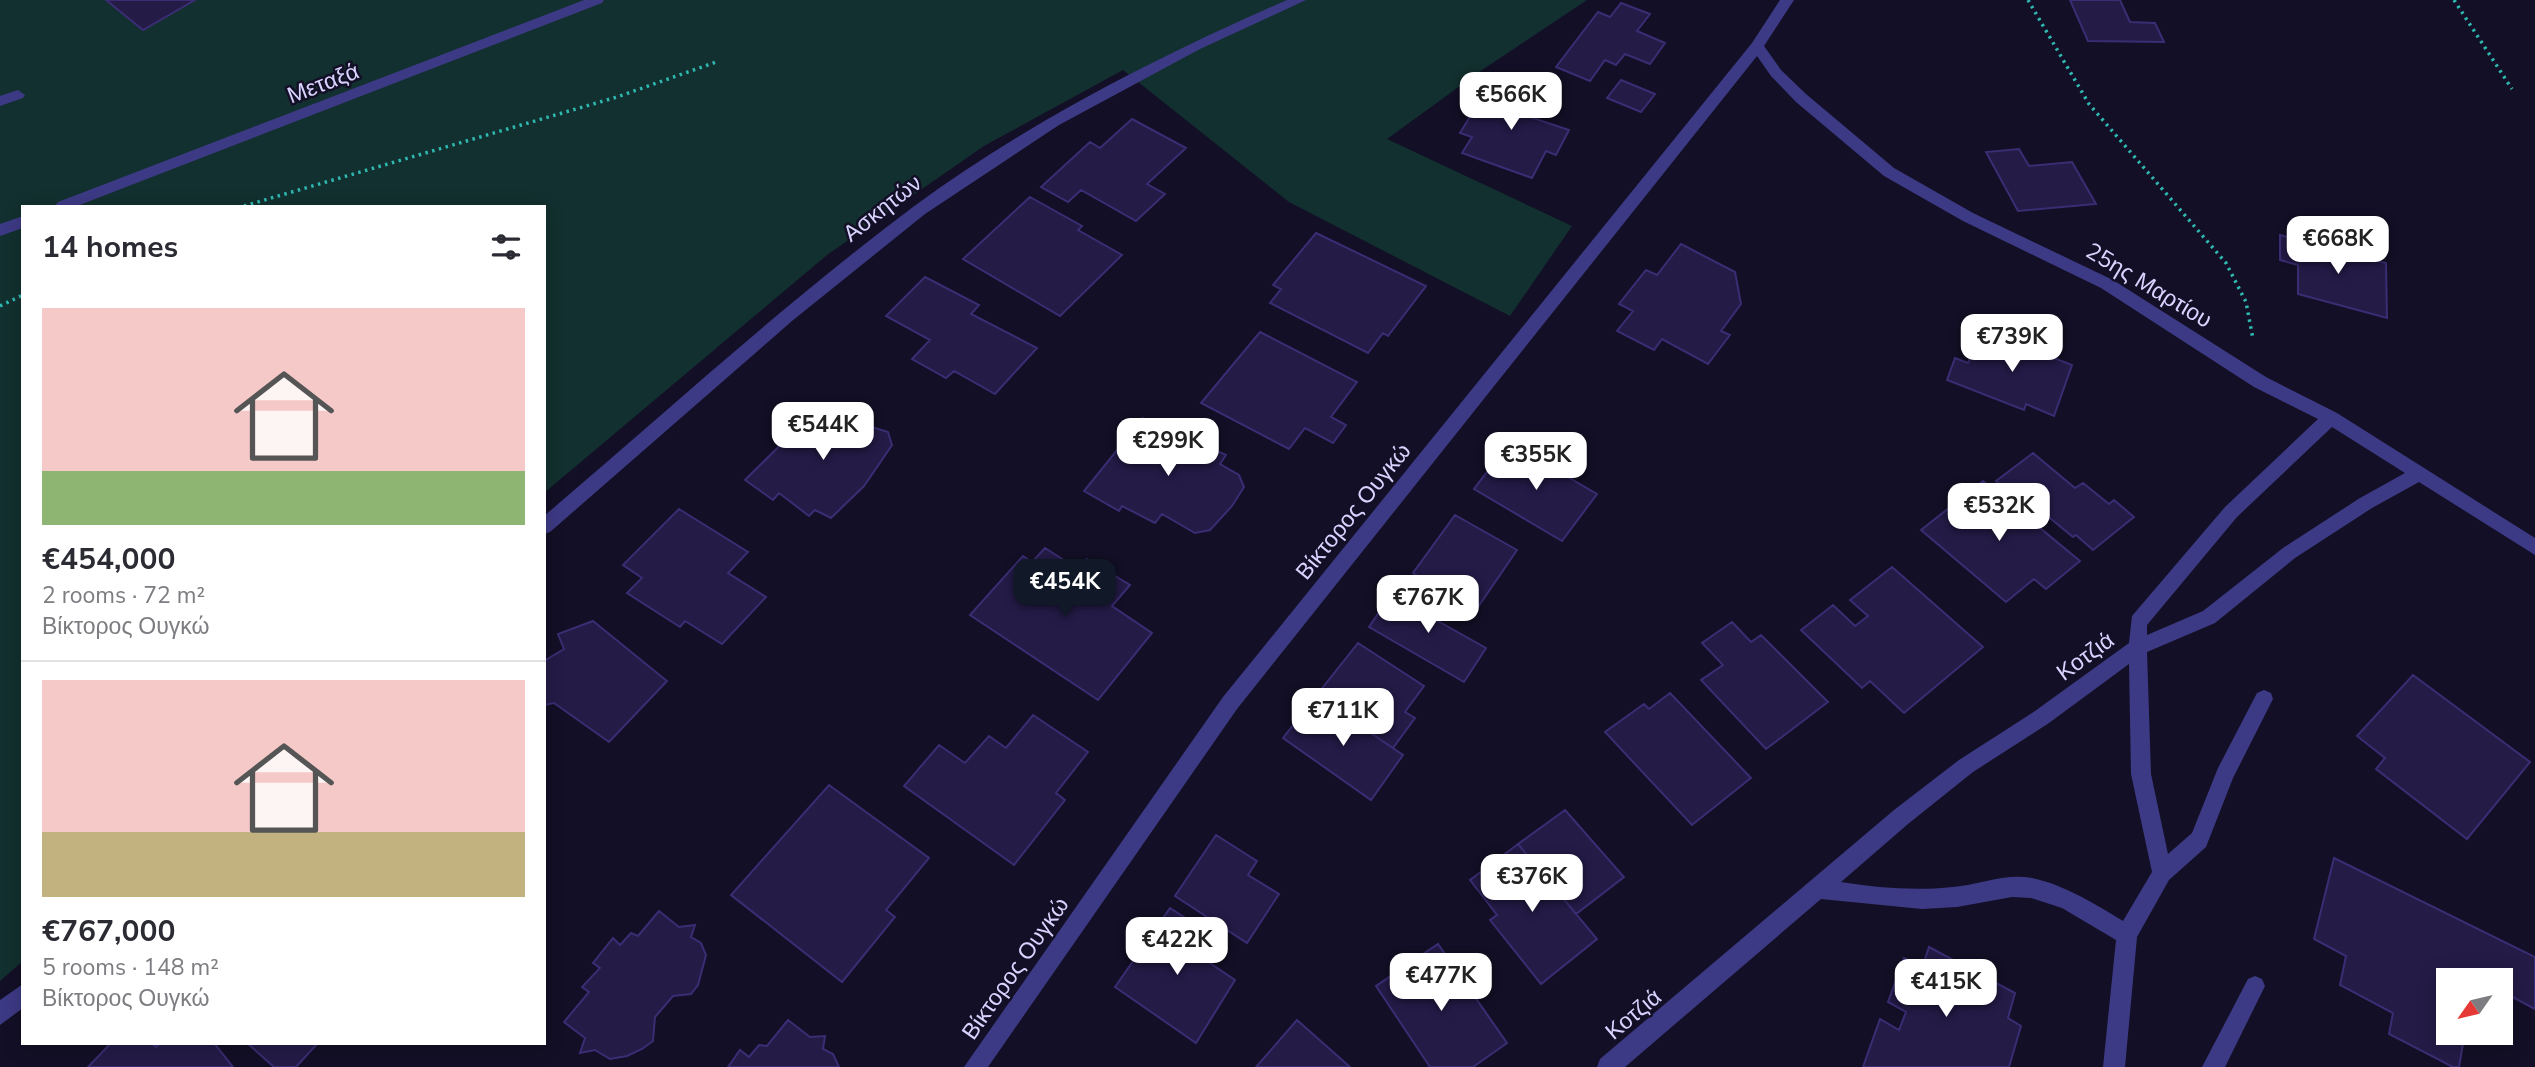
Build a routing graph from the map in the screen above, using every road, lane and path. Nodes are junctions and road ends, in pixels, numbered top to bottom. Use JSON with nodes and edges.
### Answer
{"nodes":[{"id":1,"x":597,"y":0,"type":"edge"},
{"id":2,"x":1299,"y":0,"type":"edge"},
{"id":3,"x":1787,"y":0,"type":"edge"},
{"id":4,"x":2028,"y":0,"type":"edge"},
{"id":5,"x":2454,"y":0,"type":"edge"},
{"id":6,"x":1757,"y":46,"type":"junction"},
{"id":7,"x":719,"y":61,"type":"dead end"},
{"id":8,"x":2512,"y":89,"type":"dead end"},
{"id":9,"x":18,"y":95,"type":"dead end"},
{"id":10,"x":0,"y":101,"type":"edge"},
{"id":11,"x":67,"y":205,"type":"edge"},
{"id":12,"x":247,"y":205,"type":"edge"},
{"id":13,"x":21,"y":223,"type":"edge"},
{"id":14,"x":0,"y":230,"type":"edge"},
{"id":15,"x":21,"y":296,"type":"edge"},
{"id":16,"x":0,"y":306,"type":"edge"},
{"id":17,"x":2260,"y":382,"type":"junction"},
{"id":18,"x":2331,"y":418,"type":"junction"},
{"id":19,"x":2419,"y":474,"type":"junction"},
{"id":20,"x":546,"y":525,"type":"edge"},
{"id":21,"x":2535,"y":547,"type":"edge"},
{"id":22,"x":2138,"y":648,"type":"junction"},
{"id":23,"x":2264,"y":699,"type":"dead end"},
{"id":24,"x":2162,"y":873,"type":"junction"},
{"id":25,"x":1818,"y":889,"type":"junction"},
{"id":26,"x":2127,"y":936,"type":"junction"},
{"id":27,"x":2255,"y":986,"type":"dead end"},
{"id":28,"x":21,"y":996,"type":"edge"},
{"id":29,"x":0,"y":1014,"type":"edge"},
{"id":30,"x":975,"y":1067,"type":"edge"},
{"id":31,"x":1608,"y":1067,"type":"edge"},
{"id":32,"x":2114,"y":1067,"type":"edge"},
{"id":33,"x":2213,"y":1067,"type":"edge"}],
"edges":[{"from":1,"to":11,"type":"street","name":"Μεταξά"},
{"from":2,"to":20,"type":"street","name":"Ασκητών"},
{"from":3,"to":6,"type":"street","name":"Βίκτορος Ουγκώ"},
{"from":4,"to":17,"type":"path"},
{"from":5,"to":8,"type":"path"},
{"from":6,"to":17,"type":"street","name":"25ης Μαρτίου"},
{"from":6,"to":30,"type":"street","name":"Βίκτορος Ουγκώ"},
{"from":7,"to":12,"type":"path"},
{"from":9,"to":10,"type":"street"},
{"from":13,"to":14,"type":"street"},
{"from":15,"to":16,"type":"path"},
{"from":17,"to":18,"type":"street","name":"25ης Μαρτίου"},
{"from":18,"to":19,"type":"street","name":"25ης Μαρτίου"},
{"from":18,"to":22,"type":"street","name":"Κοτζιά"},
{"from":19,"to":21,"type":"street","name":"25ης Μαρτίου"},
{"from":19,"to":22,"type":"street"},
{"from":22,"to":24,"type":"street"},
{"from":22,"to":25,"type":"street","name":"Κοτζιά"},
{"from":23,"to":24,"type":"street"},
{"from":24,"to":26,"type":"street"},
{"from":25,"to":26,"type":"street"},
{"from":25,"to":31,"type":"street","name":"Κοτζιά"},
{"from":26,"to":32,"type":"street"},
{"from":27,"to":33,"type":"street"},
{"from":28,"to":29,"type":"street"}]}
